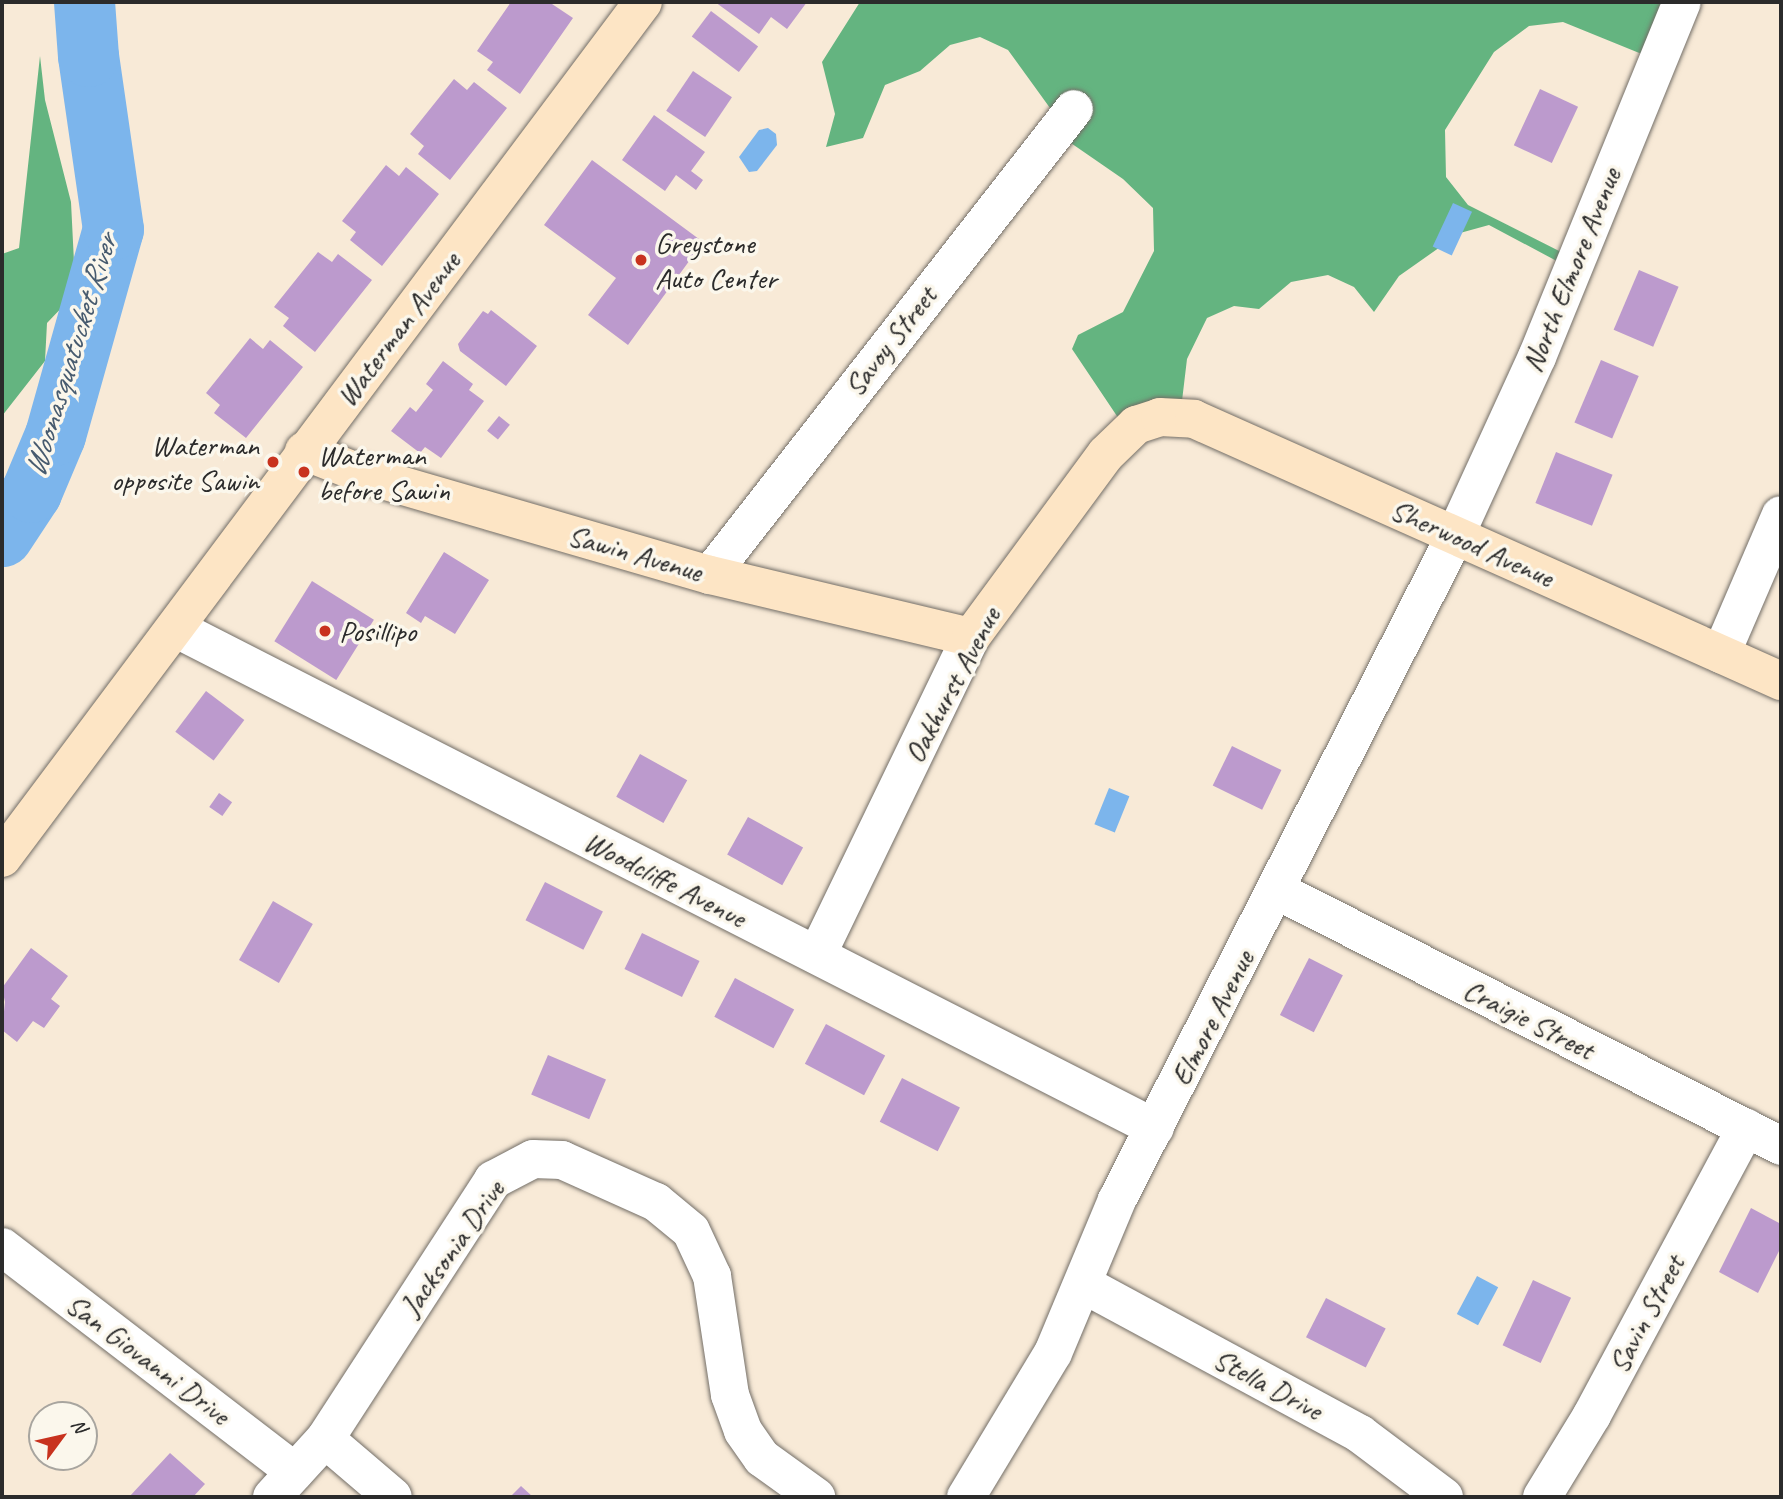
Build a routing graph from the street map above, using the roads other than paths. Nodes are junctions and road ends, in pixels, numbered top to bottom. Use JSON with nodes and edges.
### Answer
{"nodes":[{"id":1,"x":643,"y":2,"type":"edge"},
{"id":2,"x":1682,"y":2,"type":"edge"},
{"id":3,"x":1074,"y":109,"type":"dead end"},
{"id":4,"x":1160,"y":416,"type":"joint"},
{"id":5,"x":304,"y":451,"type":"junction"},
{"id":6,"x":1781,"y":514,"type":"edge"},
{"id":7,"x":1455,"y":536,"type":"junction"},
{"id":8,"x":709,"y":575,"type":"junction"},
{"id":9,"x":175,"y":628,"type":"junction"},
{"id":10,"x":971,"y":637,"type":"junction"},
{"id":11,"x":1721,"y":654,"type":"junction"},
{"id":12,"x":1781,"y":681,"type":"edge"},
{"id":13,"x":2,"y":858,"type":"edge"},
{"id":14,"x":1278,"y":891,"type":"junction"},
{"id":15,"x":817,"y":956,"type":"junction"},
{"id":16,"x":1156,"y":1128,"type":"junction"},
{"id":17,"x":1746,"y":1128,"type":"junction"},
{"id":18,"x":1781,"y":1146,"type":"edge"},
{"id":19,"x":2,"y":1247,"type":"edge"},
{"id":20,"x":1083,"y":1284,"type":"junction"},
{"id":21,"x":324,"y":1439,"type":"junction"},
{"id":22,"x":284,"y":1485,"type":"edge"},
{"id":23,"x":393,"y":1497,"type":"edge"},
{"id":24,"x":816,"y":1497,"type":"edge"},
{"id":25,"x":966,"y":1497,"type":"edge"},
{"id":26,"x":1444,"y":1497,"type":"edge"},
{"id":27,"x":1542,"y":1497,"type":"edge"}],
"edges":[{"from":1,"to":5,"type":"street","name":"Waterman Avenue"},
{"from":2,"to":7,"type":"street","name":"North Elmore Avenue"},
{"from":3,"to":8,"type":"street","name":"Savoy Street"},
{"from":4,"to":7,"type":"street","name":"Sherwood Avenue"},
{"from":4,"to":10,"type":"street","name":"Oakhurst Avenue"},
{"from":5,"to":8,"type":"street","name":"Sawin Avenue"},
{"from":5,"to":9,"type":"street","name":"Waterman Avenue"},
{"from":6,"to":11,"type":"street"},
{"from":7,"to":11,"type":"street","name":"Sherwood Avenue"},
{"from":7,"to":14,"type":"street","name":"Elmore Avenue"},
{"from":8,"to":10,"type":"street","name":"Sawin Avenue"},
{"from":9,"to":13,"type":"street","name":"Waterman Avenue"},
{"from":9,"to":15,"type":"street","name":"Woodcliffe Avenue"},
{"from":10,"to":15,"type":"street","name":"Oakhurst Avenue"},
{"from":11,"to":12,"type":"street","name":"Sherwood Avenue"},
{"from":14,"to":16,"type":"street","name":"Elmore Avenue"},
{"from":14,"to":17,"type":"street","name":"Craigie Street"},
{"from":15,"to":16,"type":"street","name":"Woodcliffe Avenue"},
{"from":16,"to":20,"type":"street","name":"Elmore Avenue"},
{"from":17,"to":18,"type":"street","name":"Craigie Street"},
{"from":17,"to":27,"type":"street","name":"Savin Street"},
{"from":19,"to":22,"type":"street","name":"San Giovanni Drive"},
{"from":20,"to":25,"type":"street","name":"Elmore Avenue"},
{"from":20,"to":26,"type":"street","name":"Stella Drive"},
{"from":21,"to":22,"type":"street","name":"Jacksonia Drive"},
{"from":21,"to":23,"type":"street"},
{"from":21,"to":24,"type":"street","name":"Jacksonia Drive"}]}
